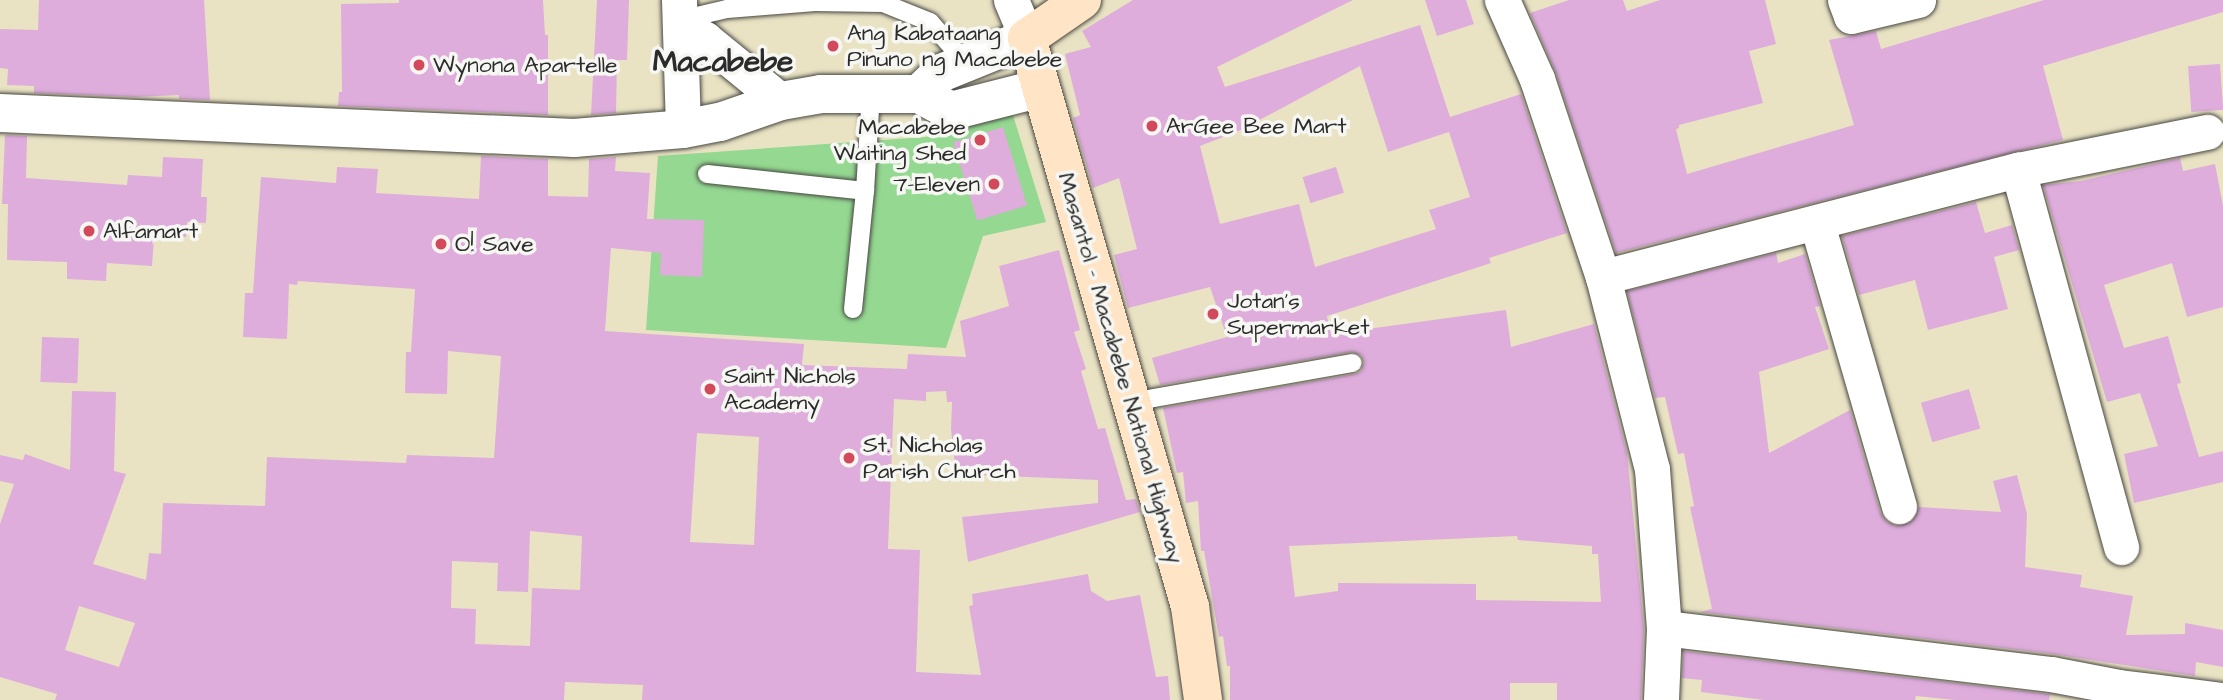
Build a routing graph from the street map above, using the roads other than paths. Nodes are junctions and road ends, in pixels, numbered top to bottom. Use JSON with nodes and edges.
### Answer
{"nodes":[{"id":1,"x":1011,"y":0,"type":"edge"},
{"id":2,"x":1082,"y":0,"type":"edge"},
{"id":3,"x":1502,"y":0,"type":"edge"},
{"id":4,"x":1845,"y":0,"type":"edge"},
{"id":5,"x":1918,"y":0,"type":"edge"},
{"id":6,"x":680,"y":15,"type":"edge"},
{"id":7,"x":1027,"y":38,"type":"junction"},
{"id":8,"x":967,"y":63,"type":"junction"},
{"id":9,"x":1041,"y":88,"type":"junction"},
{"id":10,"x":870,"y":93,"type":"junction"},
{"id":11,"x":919,"y":94,"type":"junction"},
{"id":12,"x":781,"y":101,"type":"junction"},
{"id":13,"x":0,"y":113,"type":"edge"},
{"id":14,"x":683,"y":129,"type":"junction"},
{"id":15,"x":2207,"y":132,"type":"dead end"},
{"id":16,"x":2018,"y":170,"type":"junction"},
{"id":17,"x":707,"y":174,"type":"dead end"},
{"id":18,"x":865,"y":191,"type":"junction"},
{"id":19,"x":1817,"y":224,"type":"junction"},
{"id":20,"x":1604,"y":277,"type":"junction"},
{"id":21,"x":853,"y":309,"type":"dead end"},
{"id":22,"x":1353,"y":363,"type":"dead end"},
{"id":23,"x":1131,"y":402,"type":"junction"},
{"id":24,"x":1899,"y":506,"type":"dead end"},
{"id":25,"x":2121,"y":547,"type":"dead end"},
{"id":26,"x":1664,"y":628,"type":"junction"},
{"id":27,"x":1202,"y":700,"type":"edge"},
{"id":28,"x":1661,"y":700,"type":"edge"},
{"id":29,"x":2222,"y":700,"type":"edge"}],
"edges":[{"from":1,"to":7,"type":"street"},
{"from":2,"to":7,"type":"main road"},
{"from":3,"to":20,"type":"street"},
{"from":4,"to":5,"type":"street"},
{"from":6,"to":8,"type":"lane"},
{"from":6,"to":12,"type":"street"},
{"from":6,"to":14,"type":"street"},
{"from":7,"to":8,"type":"street"},
{"from":7,"to":9,"type":"main road","name":"Masantol - Macabebe National Highway"},
{"from":8,"to":11,"type":"street"},
{"from":9,"to":11,"type":"street"},
{"from":9,"to":23,"type":"main road","name":"Masantol - Macabebe National Highway"},
{"from":10,"to":11,"type":"street"},
{"from":10,"to":12,"type":"street"},
{"from":10,"to":18,"type":"lane"},
{"from":12,"to":14,"type":"street"},
{"from":13,"to":14,"type":"street"},
{"from":15,"to":16,"type":"street"},
{"from":16,"to":19,"type":"street"},
{"from":16,"to":25,"type":"street"},
{"from":17,"to":18,"type":"lane"},
{"from":18,"to":21,"type":"lane"},
{"from":19,"to":20,"type":"street"},
{"from":19,"to":24,"type":"street"},
{"from":20,"to":26,"type":"street"},
{"from":22,"to":23,"type":"lane"},
{"from":23,"to":27,"type":"main road","name":"Masantol - Macabebe National Highway"},
{"from":26,"to":28,"type":"street"},
{"from":26,"to":29,"type":"street"}]}
